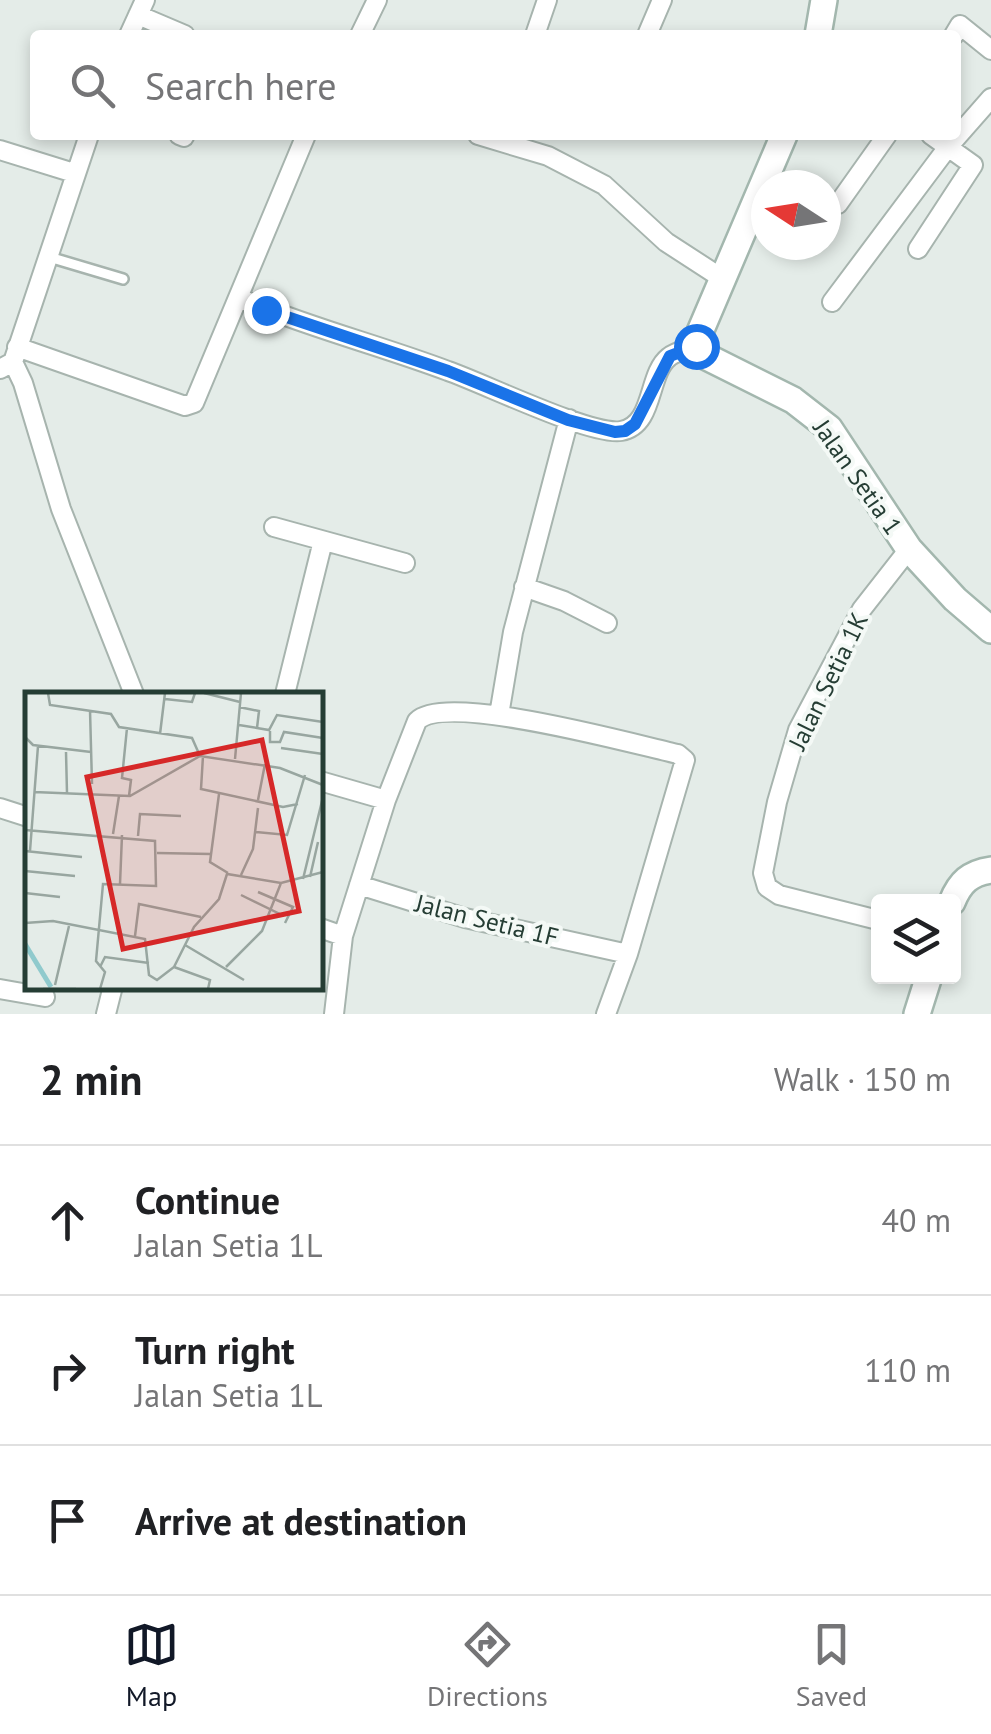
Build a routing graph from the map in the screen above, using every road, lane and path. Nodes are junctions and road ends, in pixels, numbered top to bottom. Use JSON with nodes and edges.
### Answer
{"nodes":[{"id":1,"x":377,"y":0,"type":"edge"},
{"id":2,"x":546,"y":0,"type":"edge"},
{"id":3,"x":662,"y":0,"type":"edge"},
{"id":4,"x":824,"y":0,"type":"edge"},
{"id":5,"x":142,"y":8,"type":"edge"},
{"id":6,"x":177,"y":30,"type":"edge"},
{"id":7,"x":362,"y":30,"type":"edge"},
{"id":8,"x":537,"y":30,"type":"edge"},
{"id":9,"x":649,"y":30,"type":"edge"},
{"id":10,"x":819,"y":30,"type":"edge"},
{"id":11,"x":957,"y":30,"type":"edge"},
{"id":12,"x":991,"y":50,"type":"edge"},
{"id":13,"x":991,"y":98,"type":"edge"},
{"id":14,"x":961,"y":133,"type":"edge"},
{"id":15,"x":86,"y":140,"type":"edge"},
{"id":16,"x":304,"y":140,"type":"edge"},
{"id":17,"x":505,"y":140,"type":"edge"},
{"id":18,"x":782,"y":140,"type":"edge"},
{"id":19,"x":883,"y":140,"type":"edge"},
{"id":20,"x":938,"y":140,"type":"edge"},
{"id":21,"x":955,"y":140,"type":"edge"},
{"id":22,"x":948,"y":148,"type":"junction"},
{"id":23,"x":0,"y":150,"type":"edge"},
{"id":24,"x":982,"y":165,"type":"edge"},
{"id":25,"x":74,"y":173,"type":"junction"},
{"id":26,"x":841,"y":200,"type":"edge"},
{"id":27,"x":918,"y":249,"type":"dead end"},
{"id":28,"x":47,"y":256,"type":"junction"},
{"id":29,"x":123,"y":279,"type":"dead end"},
{"id":30,"x":722,"y":279,"type":"junction"},
{"id":31,"x":239,"y":298,"type":"junction"},
{"id":32,"x":832,"y":302,"type":"dead end"},
{"id":33,"x":697,"y":346,"type":"junction"},
{"id":34,"x":10,"y":359,"type":"edge"},
{"id":35,"x":568,"y":420,"type":"junction"},
{"id":36,"x":274,"y":527,"type":"dead end"},
{"id":37,"x":324,"y":541,"type":"junction"},
{"id":38,"x":910,"y":550,"type":"junction"},
{"id":39,"x":406,"y":564,"type":"dead end"},
{"id":40,"x":524,"y":587,"type":"junction"},
{"id":41,"x":607,"y":623,"type":"dead end"},
{"id":42,"x":991,"y":630,"type":"edge"},
{"id":43,"x":133,"y":692,"type":"edge"},
{"id":44,"x":286,"y":692,"type":"edge"},
{"id":45,"x":499,"y":715,"type":"junction"},
{"id":46,"x":322,"y":781,"type":"edge"},
{"id":47,"x":386,"y":800,"type":"junction"},
{"id":48,"x":0,"y":808,"type":"edge"},
{"id":49,"x":25,"y":816,"type":"edge"},
{"id":50,"x":991,"y":870,"type":"edge"},
{"id":51,"x":359,"y":885,"type":"junction"},
{"id":52,"x":956,"y":894,"type":"edge"},
{"id":53,"x":871,"y":918,"type":"edge"},
{"id":54,"x":322,"y":929,"type":"edge"},
{"id":55,"x":343,"y":936,"type":"junction"},
{"id":56,"x":628,"y":954,"type":"junction"},
{"id":57,"x":926,"y":984,"type":"edge"},
{"id":58,"x":0,"y":989,"type":"edge"},
{"id":59,"x":112,"y":989,"type":"edge"},
{"id":60,"x":45,"y":997,"type":"dead end"},
{"id":61,"x":106,"y":1014,"type":"edge"},
{"id":62,"x":334,"y":1014,"type":"edge"},
{"id":63,"x":606,"y":1014,"type":"edge"},
{"id":64,"x":917,"y":1014,"type":"edge"}],
"edges":[{"from":1,"to":7,"type":"street"},
{"from":2,"to":8,"type":"street"},
{"from":3,"to":9,"type":"street"},
{"from":4,"to":10,"type":"street"},
{"from":5,"to":6,"type":"street"},
{"from":11,"to":12,"type":"street"},
{"from":13,"to":14,"type":"street"},
{"from":15,"to":25,"type":"street"},
{"from":16,"to":31,"type":"street"},
{"from":17,"to":30,"type":"street"},
{"from":18,"to":30,"type":"street"},
{"from":19,"to":26,"type":"street"},
{"from":20,"to":22,"type":"street"},
{"from":21,"to":22,"type":"street"},
{"from":22,"to":24,"type":"street"},
{"from":22,"to":32,"type":"street"},
{"from":23,"to":25,"type":"street"},
{"from":24,"to":27,"type":"street"},
{"from":25,"to":28,"type":"street"},
{"from":28,"to":29,"type":"lane"},
{"from":28,"to":34,"type":"street"},
{"from":30,"to":33,"type":"street"},
{"from":31,"to":34,"type":"street"},
{"from":31,"to":35,"type":"street"},
{"from":33,"to":35,"type":"street"},
{"from":33,"to":38,"type":"street","name":"Jalan Setia 1"},
{"from":34,"to":43,"type":"street"},
{"from":35,"to":40,"type":"street"},
{"from":36,"to":37,"type":"street"},
{"from":37,"to":39,"type":"street"},
{"from":37,"to":44,"type":"street"},
{"from":38,"to":42,"type":"street","name":"Jalan Setia 1"},
{"from":38,"to":53,"type":"street","name":"Jalan Setia 1K"},
{"from":40,"to":41,"type":"street"},
{"from":40,"to":45,"type":"street"},
{"from":45,"to":47,"type":"street"},
{"from":45,"to":56,"type":"street"},
{"from":46,"to":47,"type":"street"},
{"from":47,"to":51,"type":"street"},
{"from":48,"to":49,"type":"street"},
{"from":50,"to":52,"type":"street"},
{"from":51,"to":55,"type":"street"},
{"from":51,"to":56,"type":"street","name":"Jalan Setia 1F"},
{"from":54,"to":55,"type":"street"},
{"from":55,"to":62,"type":"street"},
{"from":56,"to":63,"type":"street"},
{"from":57,"to":64,"type":"street"},
{"from":58,"to":60,"type":"street"},
{"from":59,"to":61,"type":"street"}]}
